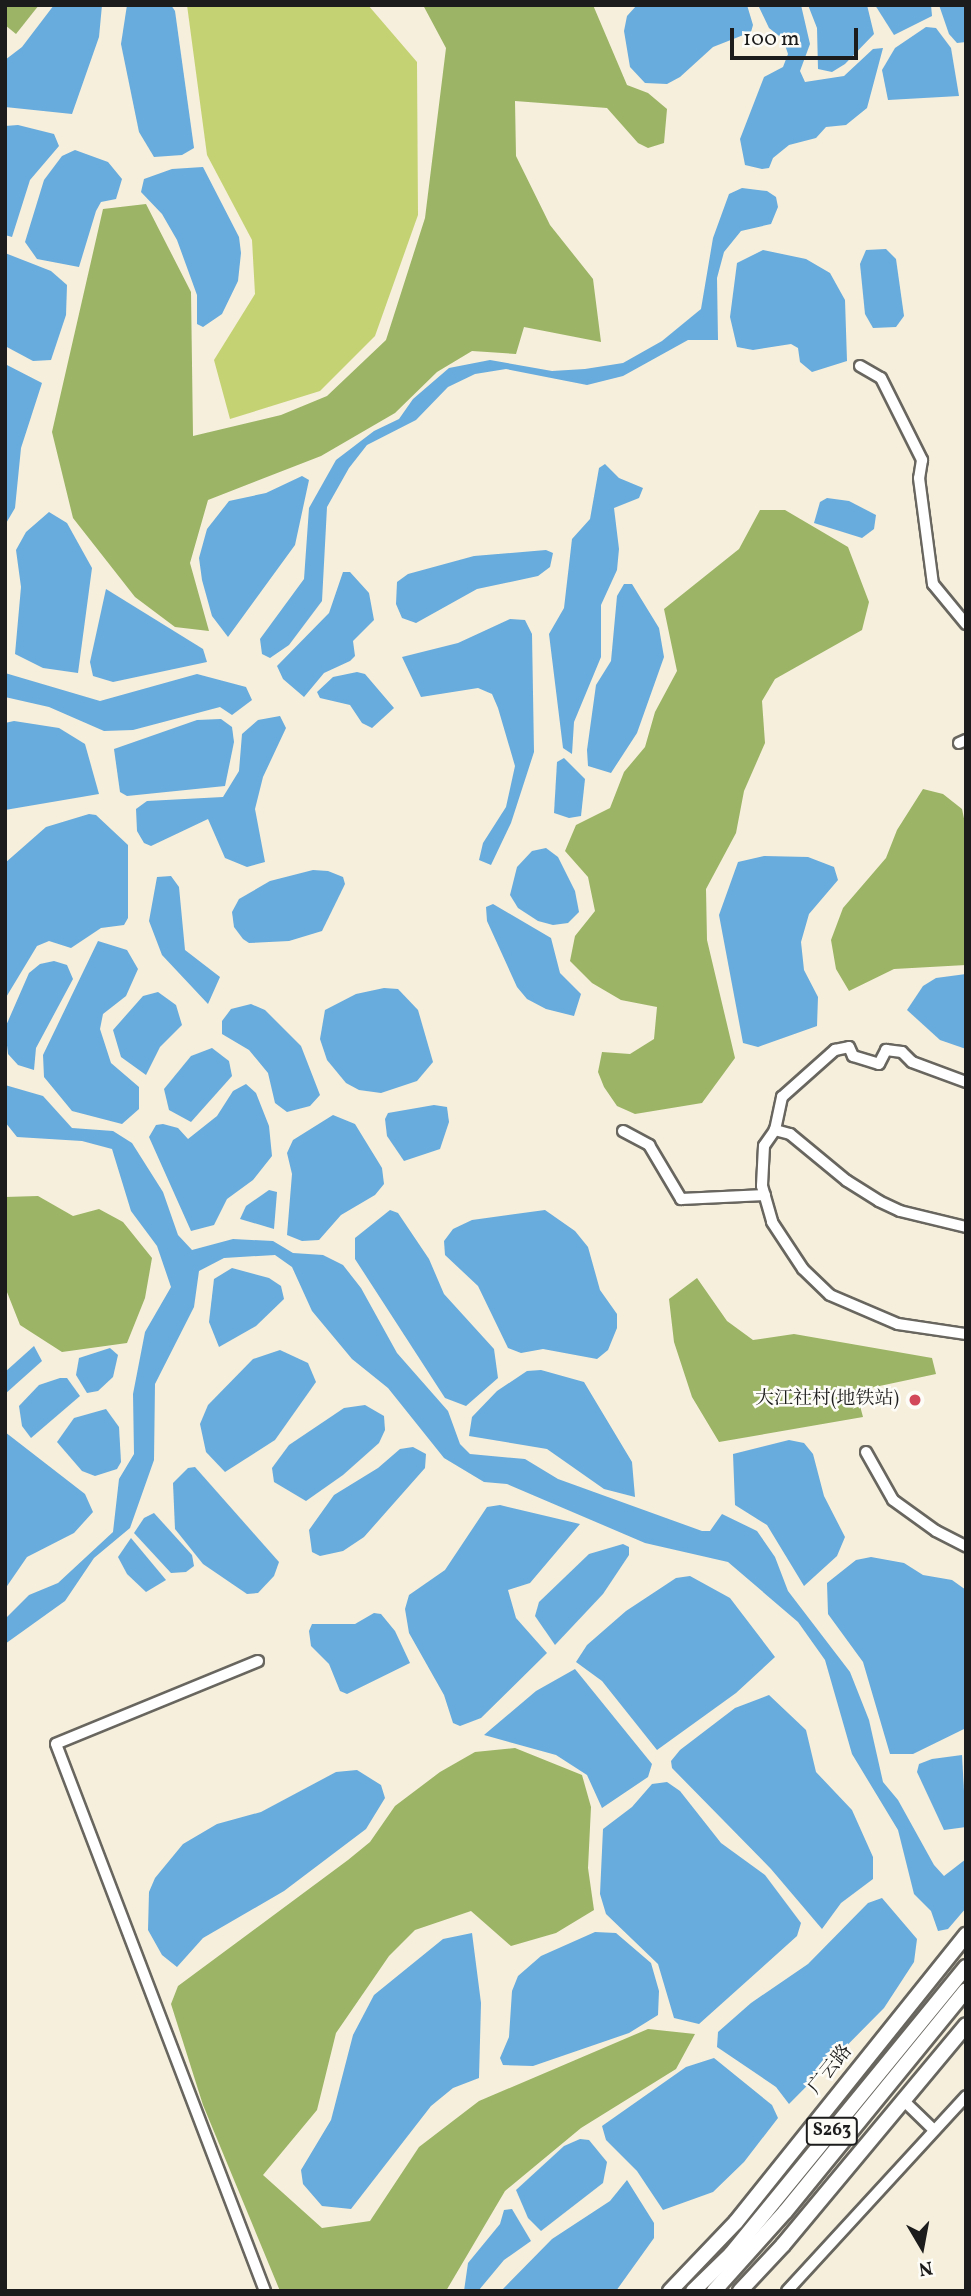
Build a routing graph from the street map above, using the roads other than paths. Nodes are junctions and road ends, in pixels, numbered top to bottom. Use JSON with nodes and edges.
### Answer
{"nodes":[{"id":1,"x":860,"y":366,"type":"dead end"},
{"id":2,"x":966,"y":624,"type":"edge"},
{"id":3,"x":966,"y":1082,"type":"edge"},
{"id":4,"x":775,"y":1129,"type":"junction"},
{"id":5,"x":623,"y":1131,"type":"dead end"},
{"id":6,"x":765,"y":1195,"type":"junction"},
{"id":7,"x":966,"y":1227,"type":"edge"},
{"id":8,"x":966,"y":1334,"type":"edge"},
{"id":9,"x":866,"y":1452,"type":"dead end"},
{"id":10,"x":966,"y":1546,"type":"edge"},
{"id":11,"x":258,"y":1661,"type":"dead end"},
{"id":12,"x":966,"y":1935,"type":"edge"},
{"id":13,"x":966,"y":1967,"type":"edge"},
{"id":14,"x":966,"y":1990,"type":"edge"},
{"id":15,"x":966,"y":2025,"type":"edge"},
{"id":16,"x":966,"y":2096,"type":"edge"},
{"id":17,"x":904,"y":2101,"type":"junction"},
{"id":18,"x":933,"y":2129,"type":"junction"},
{"id":19,"x":265,"y":2291,"type":"edge"},
{"id":20,"x":670,"y":2291,"type":"edge"},
{"id":21,"x":693,"y":2291,"type":"edge"},
{"id":22,"x":714,"y":2291,"type":"edge"},
{"id":23,"x":740,"y":2291,"type":"edge"},
{"id":24,"x":787,"y":2291,"type":"edge"}],
"edges":[{"from":1,"to":2,"type":"street"},
{"from":3,"to":4,"type":"street"},
{"from":4,"to":6,"type":"street"},
{"from":4,"to":7,"type":"street"},
{"from":5,"to":6,"type":"street"},
{"from":6,"to":8,"type":"street"},
{"from":9,"to":10,"type":"street"},
{"from":11,"to":19,"type":"street"},
{"from":12,"to":20,"type":"main road","name":"广云路","number":"S263"},
{"from":13,"to":21,"type":"main road","name":"广云路","number":"S263"},
{"from":14,"to":22,"type":"main road","number":"S263"},
{"from":15,"to":17,"type":"main road","number":"S263"},
{"from":16,"to":18,"type":"street"},
{"from":17,"to":18,"type":"street"},
{"from":17,"to":23,"type":"main road","number":"S263"},
{"from":18,"to":24,"type":"street"}]}
